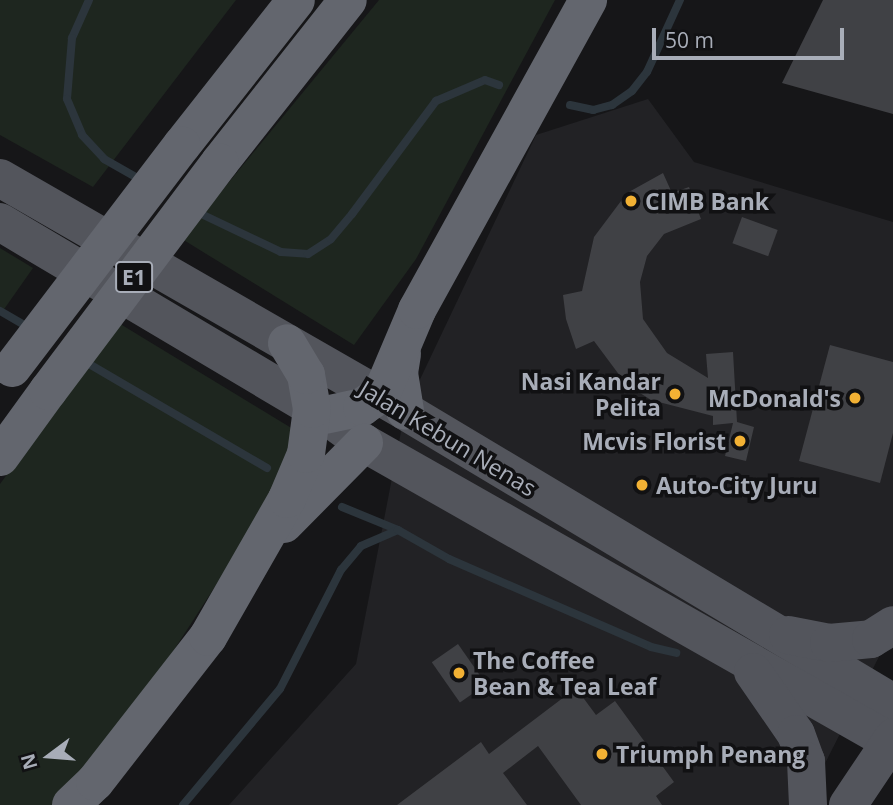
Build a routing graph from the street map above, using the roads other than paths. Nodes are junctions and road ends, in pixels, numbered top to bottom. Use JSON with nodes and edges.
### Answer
{"nodes":[{"id":1,"x":296,"y":0,"type":"edge"},
{"id":2,"x":348,"y":0,"type":"edge"},
{"id":3,"x":588,"y":0,"type":"edge"},
{"id":4,"x":0,"y":178,"type":"edge"},
{"id":5,"x":0,"y":222,"type":"edge"},
{"id":6,"x":287,"y":343,"type":"junction"},
{"id":7,"x":6,"y":376,"type":"edge"},
{"id":8,"x":392,"y":404,"type":"junction"},
{"id":9,"x":319,"y":412,"type":"junction"},
{"id":10,"x":364,"y":443,"type":"junction"},
{"id":11,"x":0,"y":457,"type":"edge"},
{"id":12,"x":265,"y":543,"type":"junction"},
{"id":13,"x":893,"y":625,"type":"edge"},
{"id":14,"x":755,"y":644,"type":"junction"},
{"id":15,"x":893,"y":704,"type":"edge"},
{"id":16,"x":892,"y":741,"type":"edge"},
{"id":17,"x":71,"y":805,"type":"edge"},
{"id":18,"x":808,"y":805,"type":"edge"},
{"id":19,"x":848,"y":805,"type":"edge"}],
"edges":[{"from":1,"to":7,"type":"highway","number":"E1","bridge":true},
{"from":2,"to":11,"type":"highway","number":"E1","bridge":true},
{"from":3,"to":8,"type":"highway"},
{"from":4,"to":6,"type":"main road","name":"Jalan Kebun Nenas"},
{"from":5,"to":9,"type":"main road","name":"Jalan Kebun Nenas"},
{"from":6,"to":8,"type":"main road","name":"Jalan Kebun Nenas"},
{"from":6,"to":9,"type":"highway"},
{"from":8,"to":9,"type":"highway"},
{"from":8,"to":14,"type":"main road","name":"Jalan Kebun Nenas"},
{"from":9,"to":10,"type":"main road","name":"Jalan Kebun Nenas"},
{"from":9,"to":12,"type":"highway"},
{"from":10,"to":12,"type":"highway"},
{"from":10,"to":14,"type":"main road","name":"Jalan Kebun Nenas"},
{"from":12,"to":17,"type":"highway"},
{"from":13,"to":14,"type":"main road"},
{"from":14,"to":15,"type":"main road","name":"Jalan Kebun Nenas"},
{"from":14,"to":16,"type":"main road","name":"Jalan Kebun Nenas"},
{"from":14,"to":18,"type":"main road"},
{"from":16,"to":19,"type":"main road"}]}
